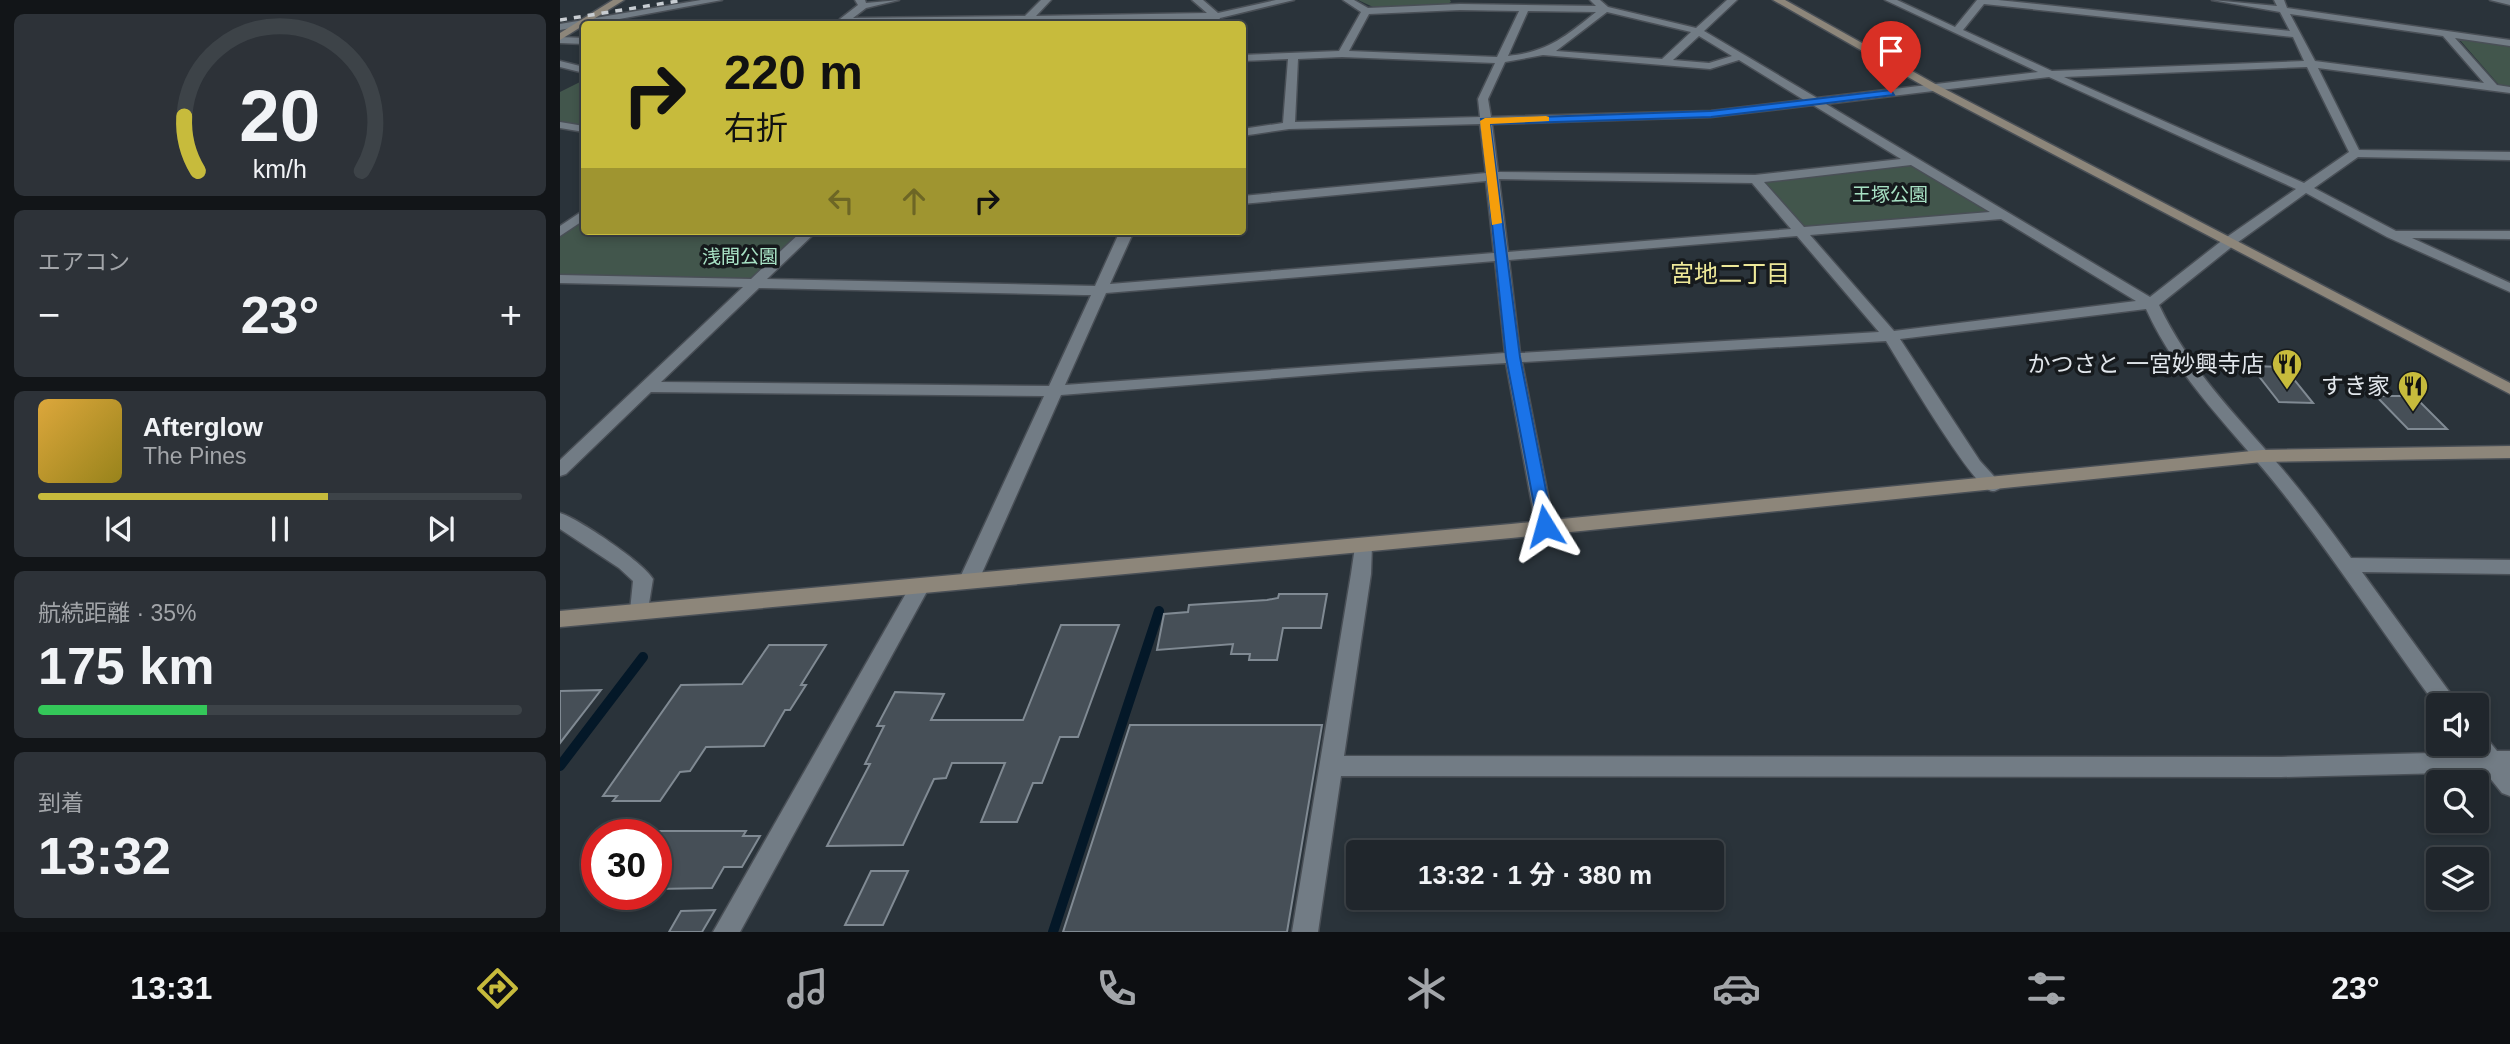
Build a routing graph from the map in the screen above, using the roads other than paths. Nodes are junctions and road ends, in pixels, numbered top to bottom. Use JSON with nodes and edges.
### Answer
{"nodes":[{"id":1,"x":619,"y":0,"type":"edge"},
{"id":2,"x":661,"y":0,"type":"edge"},
{"id":3,"x":717,"y":0,"type":"edge"},
{"id":4,"x":894,"y":0,"type":"edge"},
{"id":5,"x":1046,"y":0,"type":"edge"},
{"id":6,"x":1197,"y":0,"type":"edge"},
{"id":7,"x":1289,"y":0,"type":"edge"},
{"id":8,"x":1348,"y":0,"type":"edge"},
{"id":9,"x":1595,"y":0,"type":"edge"},
{"id":10,"x":1732,"y":0,"type":"edge"},
{"id":11,"x":1778,"y":0,"type":"edge"},
{"id":12,"x":1890,"y":0,"type":"edge"},
{"id":13,"x":2217,"y":0,"type":"edge"},
{"id":14,"x":2495,"y":0,"type":"edge"},
{"id":15,"x":1982,"y":1,"type":"edge"},
{"id":16,"x":2510,"y":2,"type":"edge"},
{"id":17,"x":861,"y":3,"type":"edge"},
{"id":18,"x":1459,"y":4,"type":"edge"},
{"id":19,"x":2282,"y":5,"type":"edge"},
{"id":20,"x":1525,"y":8,"type":"junction"},
{"id":21,"x":606,"y":9,"type":"junction"},
{"id":22,"x":1605,"y":9,"type":"junction"},
{"id":23,"x":1366,"y":12,"type":"junction"},
{"id":24,"x":1214,"y":20,"type":"edge"},
{"id":25,"x":586,"y":21,"type":"edge"},
{"id":26,"x":595,"y":21,"type":"edge"},
{"id":27,"x":843,"y":21,"type":"edge"},
{"id":28,"x":1025,"y":21,"type":"edge"},
{"id":29,"x":1119,"y":21,"type":"edge"},
{"id":30,"x":581,"y":23,"type":"edge"},
{"id":31,"x":581,"y":24,"type":"edge"},
{"id":32,"x":560,"y":27,"type":"edge"},
{"id":33,"x":1698,"y":31,"type":"junction"},
{"id":34,"x":1957,"y":31,"type":"junction"},
{"id":35,"x":2446,"y":34,"type":"junction"},
{"id":36,"x":2297,"y":35,"type":"junction"},
{"id":37,"x":560,"y":38,"type":"edge"},
{"id":38,"x":581,"y":41,"type":"edge"},
{"id":39,"x":2510,"y":43,"type":"edge"},
{"id":40,"x":1547,"y":53,"type":"junction"},
{"id":41,"x":1342,"y":54,"type":"junction"},
{"id":42,"x":1293,"y":56,"type":"junction"},
{"id":43,"x":1738,"y":57,"type":"junction"},
{"id":44,"x":1246,"y":58,"type":"edge"},
{"id":45,"x":1499,"y":60,"type":"junction"},
{"id":46,"x":1667,"y":60,"type":"junction"},
{"id":47,"x":560,"y":64,"type":"edge"},
{"id":48,"x":2311,"y":64,"type":"junction"},
{"id":49,"x":581,"y":69,"type":"edge"},
{"id":50,"x":2051,"y":74,"type":"junction"},
{"id":51,"x":1933,"y":87,"type":"junction"},
{"id":52,"x":2494,"y":88,"type":"junction"},
{"id":53,"x":2510,"y":90,"type":"edge"},
{"id":54,"x":1811,"y":102,"type":"junction"},
{"id":55,"x":1485,"y":121,"type":"junction"},
{"id":56,"x":560,"y":125,"type":"edge"},
{"id":57,"x":1289,"y":126,"type":"junction"},
{"id":58,"x":581,"y":129,"type":"edge"},
{"id":59,"x":581,"y":129,"type":"edge"},
{"id":60,"x":1246,"y":132,"type":"edge"},
{"id":61,"x":560,"y":136,"type":"edge"},
{"id":62,"x":2355,"y":153,"type":"junction"},
{"id":63,"x":2510,"y":156,"type":"edge"},
{"id":64,"x":1912,"y":161,"type":"junction"},
{"id":65,"x":1490,"y":177,"type":"junction"},
{"id":66,"x":1755,"y":179,"type":"junction"},
{"id":67,"x":2305,"y":188,"type":"junction"},
{"id":68,"x":1246,"y":200,"type":"edge"},
{"id":69,"x":2003,"y":215,"type":"junction"},
{"id":70,"x":581,"y":216,"type":"edge"},
{"id":71,"x":560,"y":232,"type":"edge"},
{"id":72,"x":1801,"y":233,"type":"junction"},
{"id":73,"x":2392,"y":234,"type":"junction"},
{"id":74,"x":806,"y":235,"type":"edge"},
{"id":75,"x":1125,"y":235,"type":"edge"},
{"id":76,"x":2510,"y":235,"type":"edge"},
{"id":77,"x":2229,"y":242,"type":"junction"},
{"id":78,"x":1500,"y":257,"type":"junction"},
{"id":79,"x":560,"y":279,"type":"edge"},
{"id":80,"x":753,"y":285,"type":"junction"},
{"id":81,"x":2510,"y":288,"type":"edge"},
{"id":82,"x":1100,"y":289,"type":"junction"},
{"id":83,"x":2151,"y":304,"type":"junction"},
{"id":84,"x":1891,"y":336,"type":"junction"},
{"id":85,"x":1513,"y":357,"type":"junction"},
{"id":86,"x":647,"y":387,"type":"junction"},
{"id":87,"x":2510,"y":389,"type":"edge"},
{"id":88,"x":1053,"y":391,"type":"junction"},
{"id":89,"x":2510,"y":453,"type":"edge"},
{"id":90,"x":2262,"y":456,"type":"junction"},
{"id":91,"x":560,"y":470,"type":"edge"},
{"id":92,"x":1993,"y":485,"type":"junction"},
{"id":93,"x":560,"y":520,"type":"edge"},
{"id":94,"x":1545,"y":526,"type":"junction"},
{"id":95,"x":1363,"y":545,"type":"junction"},
{"id":96,"x":2345,"y":565,"type":"junction"},
{"id":97,"x":2510,"y":567,"type":"edge"},
{"id":98,"x":968,"y":582,"type":"junction"},
{"id":99,"x":920,"y":586,"type":"junction"},
{"id":100,"x":640,"y":611,"type":"junction"},
{"id":101,"x":560,"y":619,"type":"edge"},
{"id":102,"x":2439,"y":693,"type":"edge"},
{"id":103,"x":2500,"y":761,"type":"edge"},
{"id":104,"x":1330,"y":766,"type":"junction"},
{"id":105,"x":2510,"y":786,"type":"edge"},
{"id":106,"x":726,"y":932,"type":"edge"},
{"id":107,"x":1305,"y":932,"type":"edge"}],
"edges":[{"from":1,"to":21,"type":"street"},
{"from":2,"to":21,"type":"street"},
{"from":3,"to":26,"type":"street"},
{"from":4,"to":17,"type":"street"},
{"from":5,"to":28,"type":"street"},
{"from":6,"to":24,"type":"street"},
{"from":7,"to":24,"type":"street"},
{"from":8,"to":23,"type":"street"},
{"from":9,"to":22,"type":"street"},
{"from":10,"to":33,"type":"street"},
{"from":11,"to":51,"type":"street"},
{"from":12,"to":34,"type":"street"},
{"from":13,"to":19,"type":"street"},
{"from":14,"to":16,"type":"street"},
{"from":15,"to":34,"type":"street"},
{"from":15,"to":36,"type":"street"},
{"from":17,"to":27,"type":"street"},
{"from":18,"to":20,"type":"street"},
{"from":18,"to":23,"type":"street"},
{"from":19,"to":35,"type":"street"},
{"from":19,"to":36,"type":"street"},
{"from":20,"to":22,"type":"street"},
{"from":20,"to":45,"type":"street"},
{"from":21,"to":25,"type":"street"},
{"from":22,"to":33,"type":"street"},
{"from":22,"to":40,"type":"street"},
{"from":23,"to":41,"type":"street"},
{"from":24,"to":29,"type":"street"},
{"from":30,"to":32,"type":"street"},
{"from":31,"to":37,"type":"street"},
{"from":33,"to":43,"type":"street"},
{"from":33,"to":46,"type":"street"},
{"from":34,"to":50,"type":"street"},
{"from":35,"to":39,"type":"street"},
{"from":35,"to":52,"type":"street"},
{"from":36,"to":48,"type":"street"},
{"from":37,"to":38,"type":"street"},
{"from":40,"to":45,"type":"street"},
{"from":40,"to":46,"type":"street"},
{"from":41,"to":42,"type":"street"},
{"from":41,"to":45,"type":"street"},
{"from":42,"to":44,"type":"street"},
{"from":42,"to":57,"type":"street"},
{"from":43,"to":46,"type":"street"},
{"from":43,"to":54,"type":"street"},
{"from":45,"to":55,"type":"street"},
{"from":47,"to":49,"type":"street"},
{"from":48,"to":50,"type":"street"},
{"from":48,"to":52,"type":"street"},
{"from":48,"to":62,"type":"street"},
{"from":50,"to":51,"type":"street"},
{"from":50,"to":67,"type":"street"},
{"from":51,"to":54,"type":"street"},
{"from":51,"to":77,"type":"street"},
{"from":52,"to":53,"type":"street"},
{"from":54,"to":55,"type":"street"},
{"from":54,"to":64,"type":"street"},
{"from":55,"to":57,"type":"street"},
{"from":55,"to":65,"type":"street"},
{"from":56,"to":58,"type":"street"},
{"from":57,"to":60,"type":"street"},
{"from":59,"to":61,"type":"street"},
{"from":62,"to":63,"type":"street"},
{"from":62,"to":67,"type":"street"},
{"from":64,"to":66,"type":"street"},
{"from":64,"to":69,"type":"street"},
{"from":65,"to":66,"type":"street"},
{"from":65,"to":68,"type":"street"},
{"from":65,"to":78,"type":"street"},
{"from":66,"to":72,"type":"street"},
{"from":67,"to":73,"type":"street"},
{"from":67,"to":77,"type":"street"},
{"from":69,"to":72,"type":"street"},
{"from":69,"to":83,"type":"street"},
{"from":70,"to":71,"type":"street"},
{"from":72,"to":78,"type":"street"},
{"from":72,"to":84,"type":"street"},
{"from":73,"to":76,"type":"street"},
{"from":73,"to":81,"type":"street"},
{"from":74,"to":80,"type":"street"},
{"from":75,"to":82,"type":"street"},
{"from":77,"to":83,"type":"street"},
{"from":77,"to":87,"type":"street"},
{"from":78,"to":82,"type":"street"},
{"from":78,"to":85,"type":"street"},
{"from":79,"to":80,"type":"street"},
{"from":80,"to":82,"type":"street"},
{"from":80,"to":86,"type":"street"},
{"from":82,"to":88,"type":"street"},
{"from":83,"to":84,"type":"street"},
{"from":83,"to":90,"type":"street"},
{"from":84,"to":85,"type":"street"},
{"from":84,"to":92,"type":"street"},
{"from":85,"to":88,"type":"street"},
{"from":85,"to":94,"type":"street"},
{"from":86,"to":88,"type":"street"},
{"from":86,"to":91,"type":"street"},
{"from":88,"to":98,"type":"street"},
{"from":89,"to":90,"type":"street"},
{"from":90,"to":92,"type":"street"},
{"from":90,"to":96,"type":"street"},
{"from":92,"to":94,"type":"street"},
{"from":93,"to":100,"type":"street"},
{"from":94,"to":95,"type":"street"},
{"from":95,"to":98,"type":"street"},
{"from":95,"to":104,"type":"street"},
{"from":96,"to":97,"type":"street"},
{"from":96,"to":102,"type":"street"},
{"from":98,"to":99,"type":"street"},
{"from":99,"to":100,"type":"street"},
{"from":99,"to":106,"type":"street"},
{"from":100,"to":101,"type":"street"},
{"from":103,"to":104,"type":"street"},
{"from":103,"to":105,"type":"street"},
{"from":104,"to":107,"type":"street"}]}
